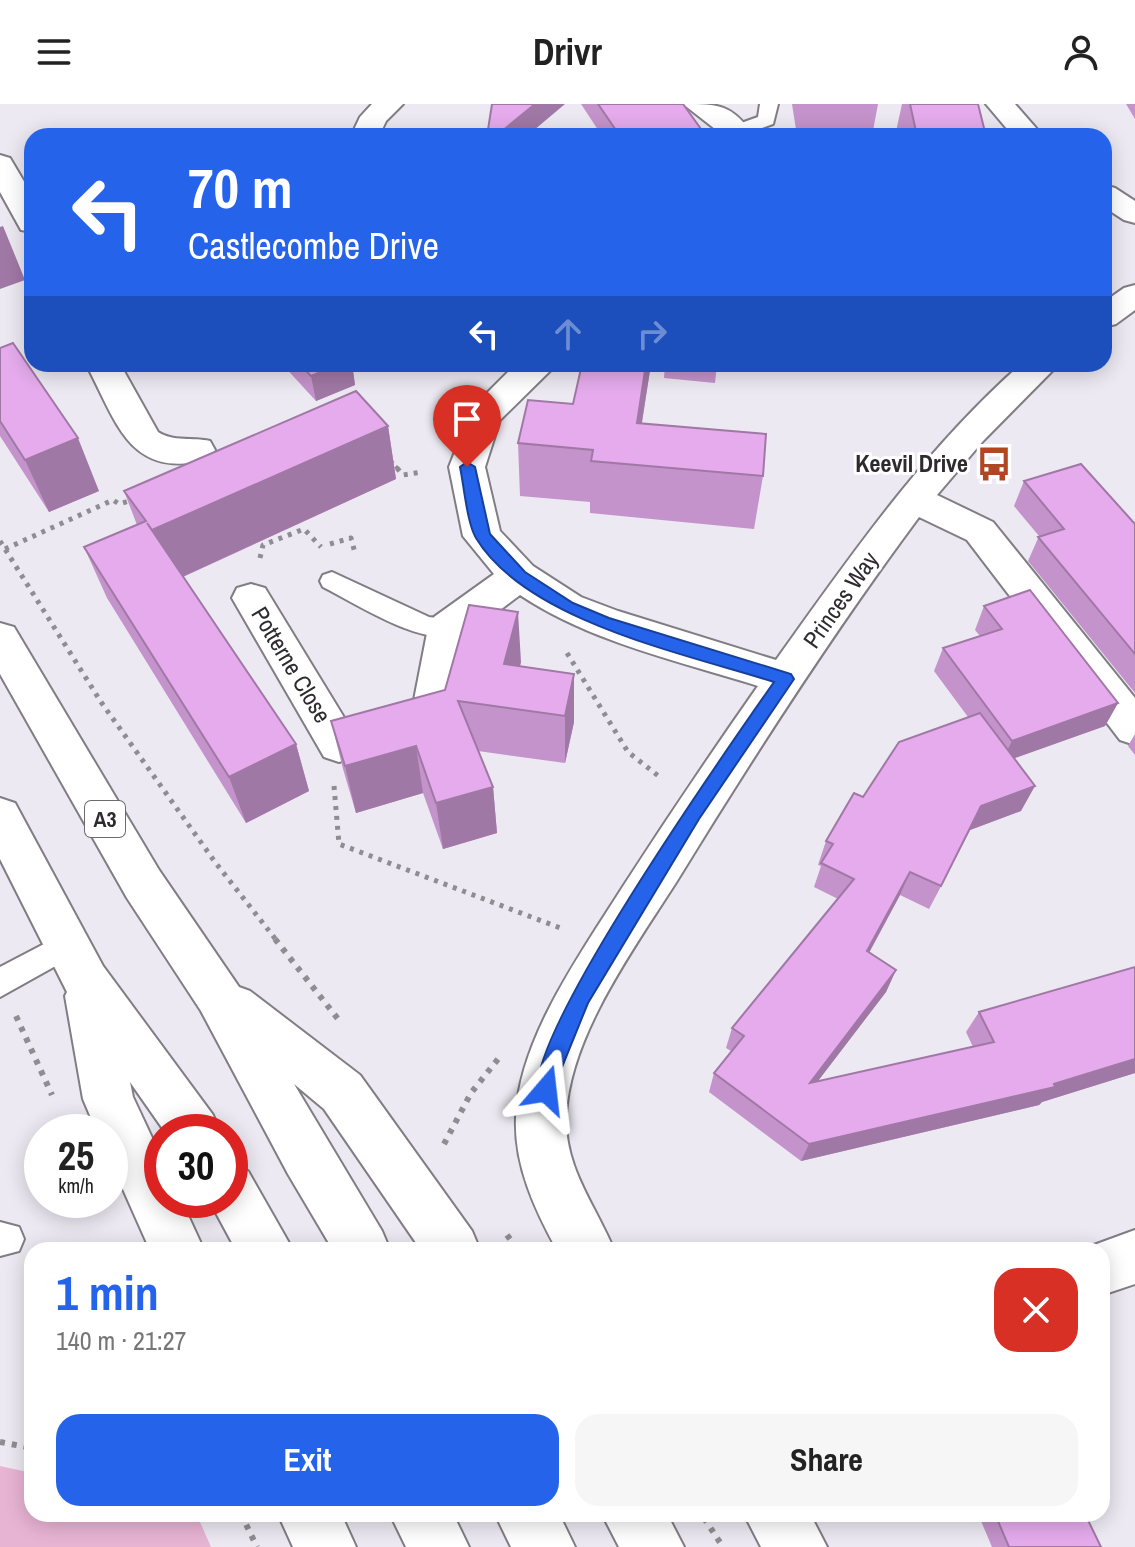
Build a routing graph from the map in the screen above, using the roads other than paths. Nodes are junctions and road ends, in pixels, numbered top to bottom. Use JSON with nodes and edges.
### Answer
{"nodes":[{"id":1,"x":389,"y":104,"type":"edge"},
{"id":2,"x":697,"y":104,"type":"edge"},
{"id":3,"x":769,"y":104,"type":"edge"},
{"id":4,"x":1000,"y":104,"type":"edge"},
{"id":5,"x":369,"y":128,"type":"edge"},
{"id":6,"x":731,"y":128,"type":"edge"},
{"id":7,"x":749,"y":128,"type":"edge"},
{"id":8,"x":1022,"y":128,"type":"edge"},
{"id":9,"x":0,"y":164,"type":"edge"},
{"id":10,"x":1112,"y":199,"type":"edge"},
{"id":11,"x":24,"y":208,"type":"edge"},
{"id":12,"x":1135,"y":214,"type":"edge"},
{"id":13,"x":1135,"y":295,"type":"edge"},
{"id":14,"x":1112,"y":311,"type":"edge"},
{"id":15,"x":107,"y":372,"type":"edge"},
{"id":16,"x":528,"y":372,"type":"edge"},
{"id":17,"x":1033,"y":372,"type":"edge"},
{"id":18,"x":197,"y":450,"type":"dead end"},
{"id":19,"x":913,"y":499,"type":"junction"},
{"id":20,"x":519,"y":576,"type":"junction"},
{"id":21,"x":332,"y":581,"type":"dead end"},
{"id":22,"x":251,"y":598,"type":"dead end"},
{"id":23,"x":448,"y":628,"type":"junction"},
{"id":24,"x":0,"y":638,"type":"edge"},
{"id":25,"x":785,"y":679,"type":"junction"},
{"id":26,"x":1135,"y":728,"type":"edge"},
{"id":27,"x":0,"y":816,"type":"edge"},
{"id":28,"x":77,"y":963,"type":"junction"},
{"id":29,"x":1,"y":983,"type":"edge"},
{"id":30,"x":218,"y":996,"type":"junction"},
{"id":31,"x":182,"y":1114,"type":"edge"},
{"id":32,"x":247,"y":1218,"type":"edge"},
{"id":33,"x":173,"y":1242,"type":"edge"},
{"id":34,"x":261,"y":1242,"type":"edge"},
{"id":35,"x":358,"y":1242,"type":"edge"},
{"id":36,"x":447,"y":1242,"type":"edge"},
{"id":37,"x":582,"y":1242,"type":"edge"},
{"id":38,"x":1135,"y":1257,"type":"edge"},
{"id":39,"x":1110,"y":1265,"type":"edge"},
{"id":40,"x":312,"y":1522,"type":"edge"},
{"id":41,"x":425,"y":1522,"type":"edge"},
{"id":42,"x":530,"y":1522,"type":"edge"},
{"id":43,"x":637,"y":1522,"type":"edge"},
{"id":44,"x":780,"y":1522,"type":"edge"},
{"id":45,"x":326,"y":1547,"type":"edge"},
{"id":46,"x":439,"y":1547,"type":"edge"},
{"id":47,"x":545,"y":1547,"type":"edge"},
{"id":48,"x":654,"y":1547,"type":"edge"},
{"id":49,"x":797,"y":1547,"type":"edge"}],
"edges":[{"from":1,"to":5,"type":"main road"},
{"from":2,"to":6,"type":"main road"},
{"from":3,"to":7,"type":"lane"},
{"from":4,"to":8,"type":"main road"},
{"from":9,"to":11,"type":"main road"},
{"from":10,"to":12,"type":"main road"},
{"from":13,"to":14,"type":"main road"},
{"from":15,"to":18,"type":"main road"},
{"from":16,"to":20,"type":"main road"},
{"from":17,"to":19,"type":"main road","name":"Princes Way"},
{"from":19,"to":25,"type":"main road","name":"Princes Way"},
{"from":19,"to":26,"type":"main road"},
{"from":20,"to":23,"type":"main road"},
{"from":20,"to":25,"type":"main road"},
{"from":21,"to":23,"type":"lane"},
{"from":22,"to":23,"type":"main road","name":"Potterne Close"},
{"from":24,"to":30,"type":"main road","number":"A3"},
{"from":25,"to":37,"type":"main road","name":"Princes Way"},
{"from":27,"to":28,"type":"main road"},
{"from":28,"to":29,"type":"lane"},
{"from":28,"to":31,"type":"main road"},
{"from":28,"to":33,"type":"main road"},
{"from":30,"to":35,"type":"main road","number":"A3"},
{"from":30,"to":36,"type":"main road","number":"A3"},
{"from":32,"to":34,"type":"main road"},
{"from":38,"to":39,"type":"main road"},
{"from":40,"to":45,"type":"main road"},
{"from":41,"to":46,"type":"main road"},
{"from":42,"to":47,"type":"main road"},
{"from":43,"to":48,"type":"main road"},
{"from":44,"to":49,"type":"main road"}]}
